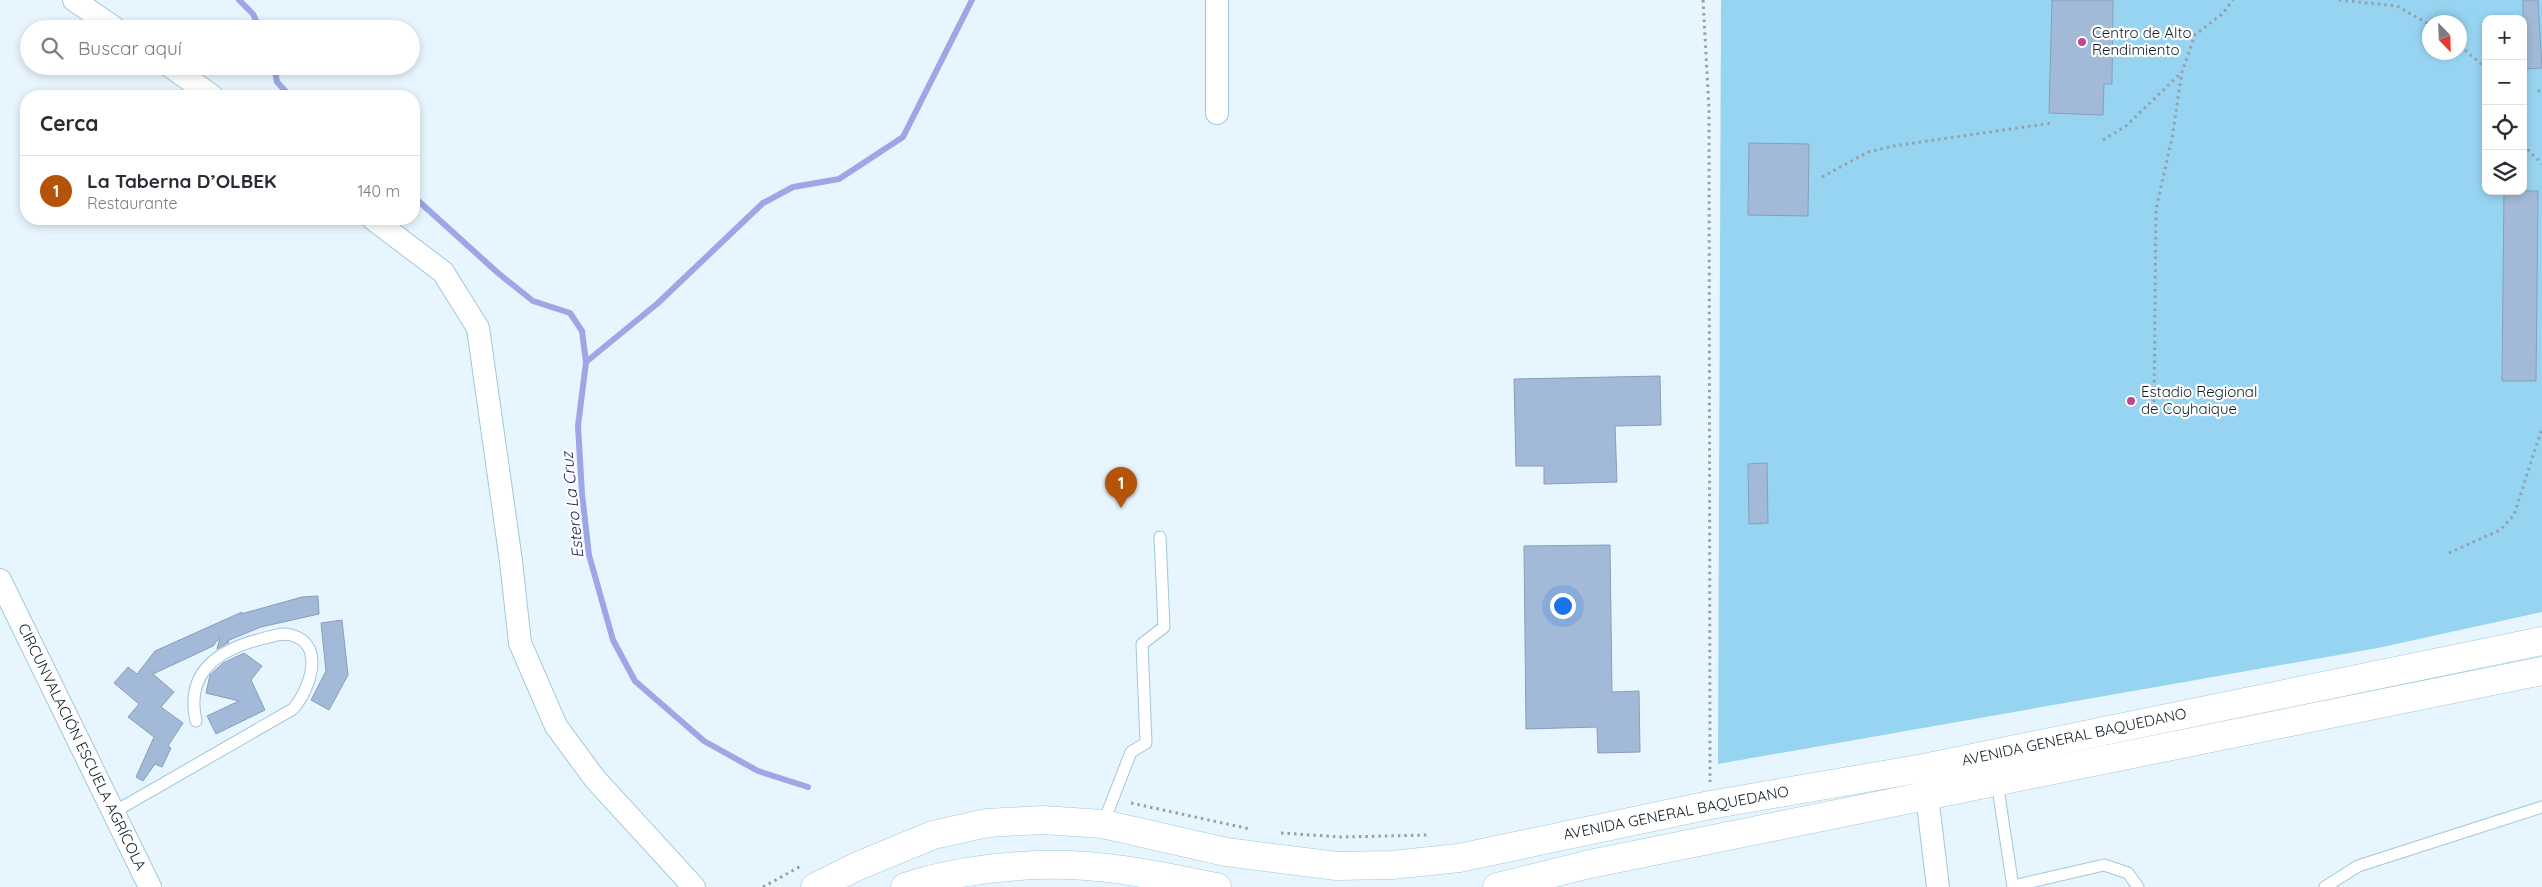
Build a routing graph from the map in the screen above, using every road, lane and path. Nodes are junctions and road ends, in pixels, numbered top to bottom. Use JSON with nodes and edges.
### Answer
{"nodes":[{"id":1,"x":74,"y":0,"type":"edge"},
{"id":2,"x":1217,"y":0,"type":"edge"},
{"id":3,"x":1703,"y":0,"type":"edge"},
{"id":4,"x":2233,"y":0,"type":"edge"},
{"id":5,"x":2339,"y":0,"type":"edge"},
{"id":6,"x":103,"y":20,"type":"edge"},
{"id":7,"x":2422,"y":20,"type":"edge"},
{"id":8,"x":2467,"y":52,"type":"edge"},
{"id":9,"x":2482,"y":65,"type":"edge"},
{"id":10,"x":2182,"y":72,"type":"junction"},
{"id":11,"x":183,"y":75,"type":"edge"},
{"id":12,"x":204,"y":90,"type":"edge"},
{"id":13,"x":2538,"y":90,"type":"dead end"},
{"id":14,"x":2542,"y":94,"type":"edge"},
{"id":15,"x":1217,"y":114,"type":"dead end"},
{"id":16,"x":2052,"y":123,"type":"dead end"},
{"id":17,"x":2103,"y":140,"type":"dead end"},
{"id":18,"x":2527,"y":149,"type":"edge"},
{"id":19,"x":2542,"y":164,"type":"edge"},
{"id":20,"x":1822,"y":177,"type":"dead end"},
{"id":21,"x":381,"y":225,"type":"edge"},
{"id":22,"x":2154,"y":402,"type":"dead end"},
{"id":23,"x":2542,"y":428,"type":"edge"},
{"id":24,"x":1160,"y":537,"type":"dead end"},
{"id":25,"x":2449,"y":553,"type":"dead end"},
{"id":26,"x":0,"y":580,"type":"edge"},
{"id":27,"x":2542,"y":641,"type":"edge"},
{"id":28,"x":2542,"y":670,"type":"edge"},
{"id":29,"x":196,"y":721,"type":"dead end"},
{"id":30,"x":1997,"y":782,"type":"junction"},
{"id":31,"x":1718,"y":784,"type":"dead end"},
{"id":32,"x":1927,"y":796,"type":"junction"},
{"id":33,"x":2542,"y":807,"type":"edge"},
{"id":34,"x":114,"y":812,"type":"junction"},
{"id":35,"x":1108,"y":812,"type":"junction"},
{"id":36,"x":1260,"y":831,"type":"dead end"},
{"id":37,"x":1278,"y":832,"type":"dead end"},
{"id":38,"x":1432,"y":834,"type":"dead end"},
{"id":39,"x":811,"y":875,"type":"edge"},
{"id":40,"x":1546,"y":881,"type":"edge"},
{"id":41,"x":150,"y":887,"type":"edge"},
{"id":42,"x":694,"y":887,"type":"edge"},
{"id":43,"x":763,"y":887,"type":"edge"},
{"id":44,"x":905,"y":887,"type":"edge"},
{"id":45,"x":1217,"y":887,"type":"edge"},
{"id":46,"x":1497,"y":887,"type":"edge"},
{"id":47,"x":1938,"y":887,"type":"edge"},
{"id":48,"x":2013,"y":887,"type":"edge"},
{"id":49,"x":2138,"y":887,"type":"edge"},
{"id":50,"x":2325,"y":887,"type":"edge"}],
"edges":[{"from":1,"to":6,"type":"street"},
{"from":2,"to":15,"type":"street"},
{"from":3,"to":31,"type":"path"},
{"from":4,"to":10,"type":"path"},
{"from":5,"to":7,"type":"path"},
{"from":8,"to":9,"type":"path"},
{"from":10,"to":17,"type":"path"},
{"from":10,"to":22,"type":"path"},
{"from":11,"to":12,"type":"street"},
{"from":13,"to":14,"type":"path"},
{"from":16,"to":20,"type":"path"},
{"from":18,"to":19,"type":"path"},
{"from":21,"to":42,"type":"street"},
{"from":23,"to":25,"type":"path"},
{"from":24,"to":35,"type":"lane"},
{"from":26,"to":34,"type":"street","name":"CIRCUNVALACIÓN ESCUELA AGRÍCOLA"},
{"from":27,"to":35,"type":"main road","name":"AVENIDA GENERAL BAQUEDANO"},
{"from":28,"to":30,"type":"main road","name":"AVENIDA GENERAL BAQUEDANO"},
{"from":29,"to":34,"type":"lane"},
{"from":30,"to":32,"type":"main road","name":"AVENIDA GENERAL BAQUEDANO"},
{"from":30,"to":48,"type":"lane"},
{"from":32,"to":40,"type":"main road","name":"AVENIDA GENERAL BAQUEDANO"},
{"from":32,"to":47,"type":"street"},
{"from":33,"to":50,"type":"lane"},
{"from":34,"to":41,"type":"street","name":"CIRCUNVALACIÓN ESCUELA AGRÍCOLA"},
{"from":35,"to":36,"type":"path"},
{"from":35,"to":39,"type":"main road","name":"AVENIDA GENERAL BAQUEDANO"},
{"from":37,"to":38,"type":"path"},
{"from":39,"to":43,"type":"path"},
{"from":40,"to":46,"type":"main road","name":"AVENIDA GENERAL BAQUEDANO"},
{"from":44,"to":45,"type":"main road"},
{"from":48,"to":49,"type":"lane"}]}
